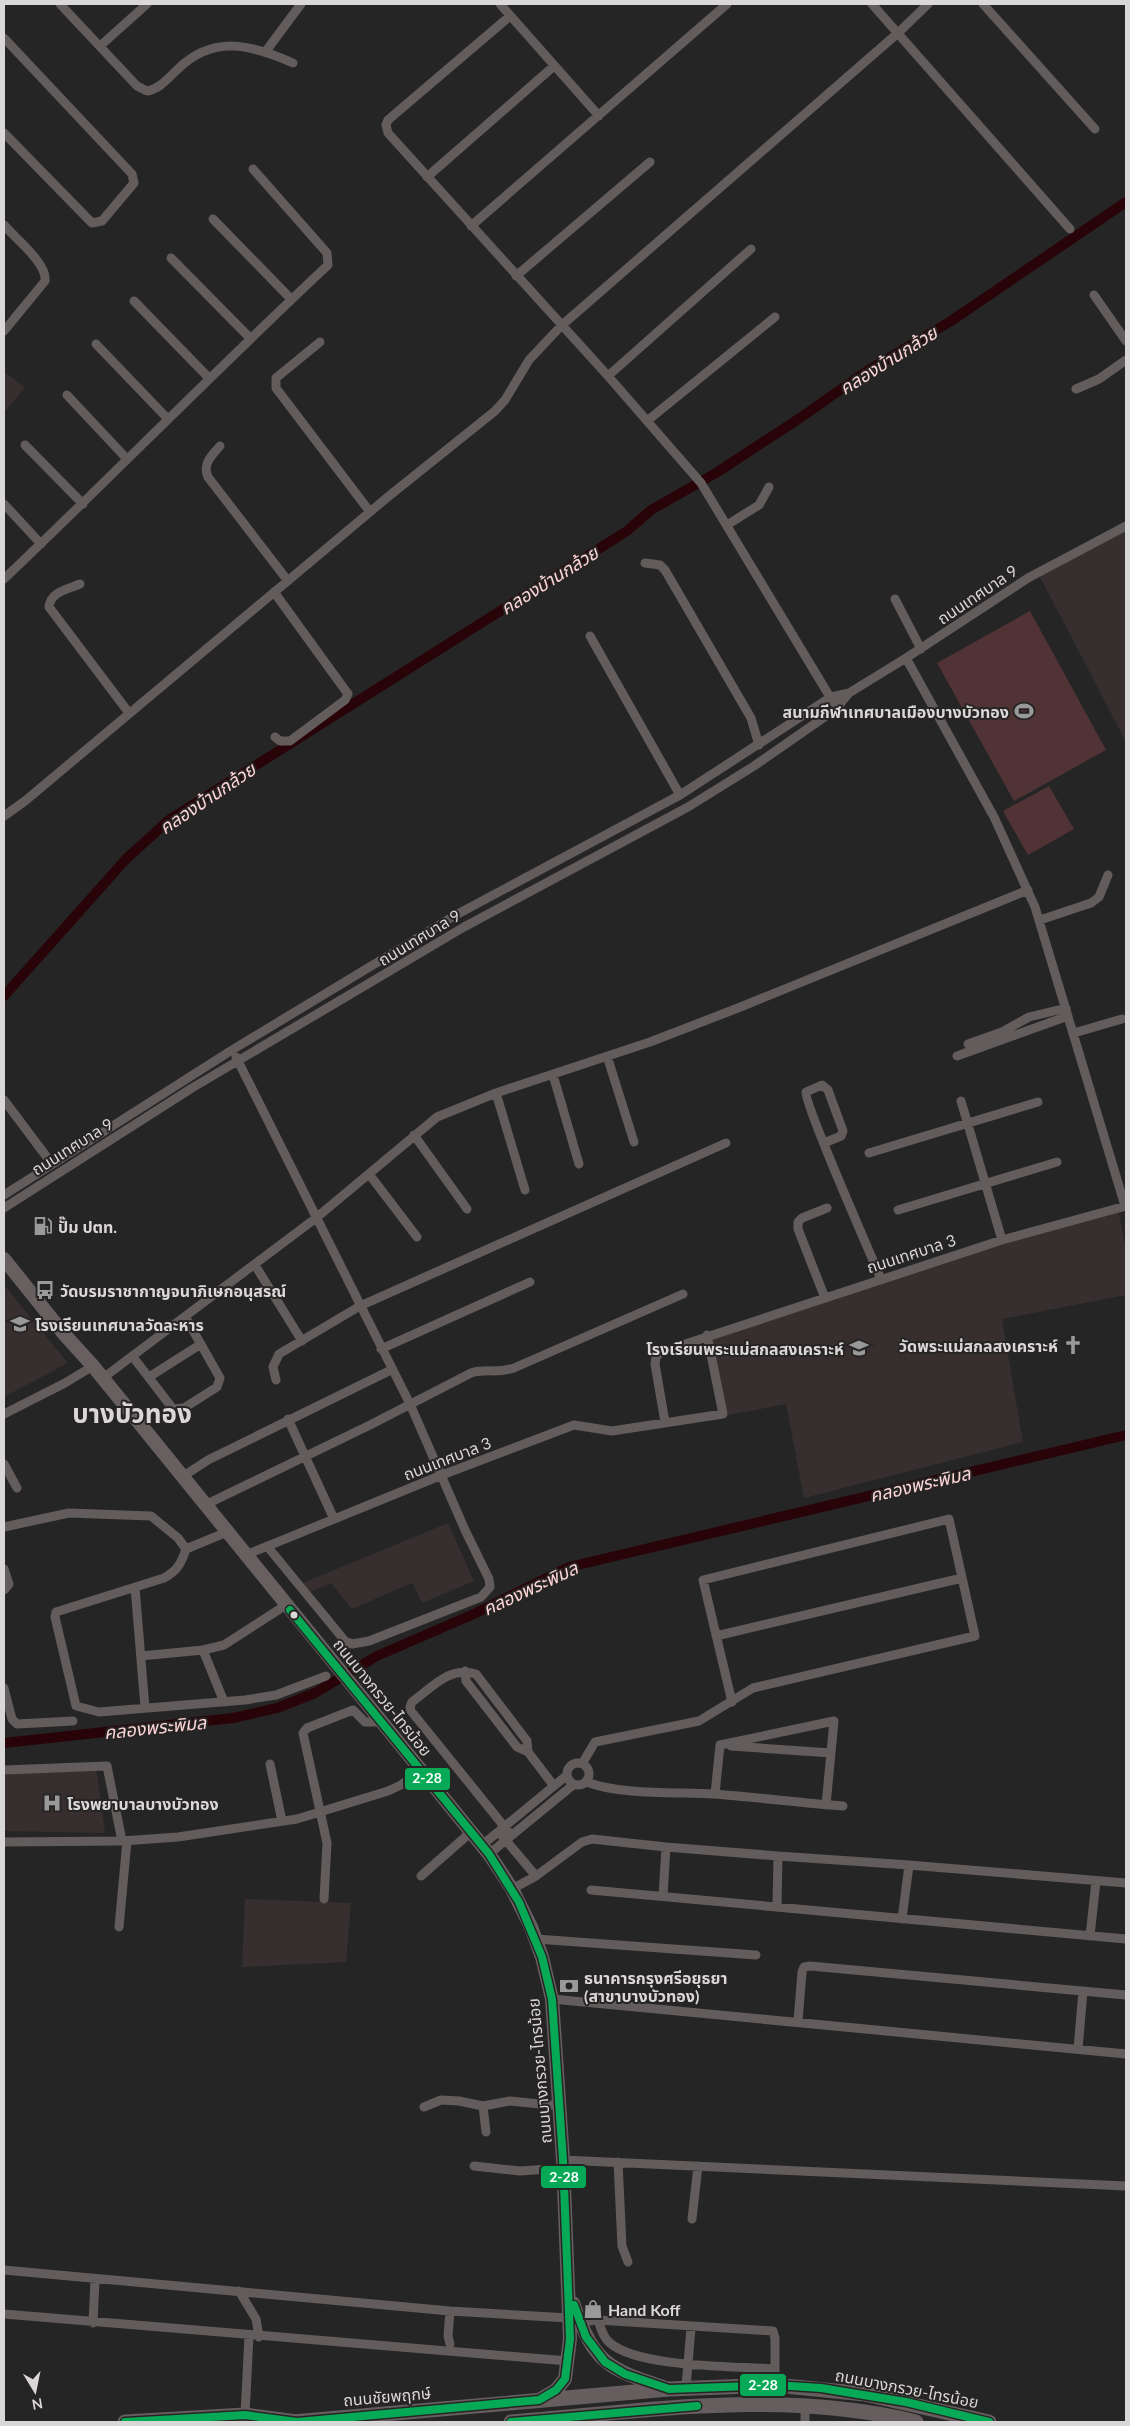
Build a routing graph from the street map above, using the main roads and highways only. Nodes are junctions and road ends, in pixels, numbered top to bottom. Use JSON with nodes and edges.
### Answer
{"nodes":[{"id":1,"x":4,"y":1259,"type":"edge"},
{"id":2,"x":575,"y":2320,"type":"junction"},
{"id":3,"x":669,"y":2388,"type":"junction"},
{"id":4,"x":539,"y":2400,"type":"junction"},
{"id":5,"x":484,"y":2405,"type":"joint"},
{"id":6,"x":589,"y":2419,"type":"edge"},
{"id":7,"x":125,"y":2422,"type":"edge"},
{"id":8,"x":293,"y":2422,"type":"edge"},
{"id":9,"x":297,"y":2422,"type":"edge"},
{"id":10,"x":511,"y":2422,"type":"edge"},
{"id":11,"x":914,"y":2422,"type":"edge"},
{"id":12,"x":989,"y":2422,"type":"edge"}],
"edges":[{"from":1,"to":2,"type":"main road","name":"ถนนบางกรวย-ไทรน้อย"},
{"from":2,"to":3,"type":"main road","name":"ถนนบางกรวย-ไทรน้อย"},
{"from":2,"to":4,"type":"main road","name":"ถนนบางกรวย-ไทรน้อย"},
{"from":3,"to":4,"type":"main road","name":"ถนนบางกรวย-ไทรน้อย"},
{"from":3,"to":12,"type":"main road","name":"ถนนบางกรวย-ไทรน้อย"},
{"from":4,"to":5,"type":"main road","name":"ถนนบางกรวย-ไทรน้อย"},
{"from":5,"to":9,"type":"main road","name":"ถนนชัยพฤกษ์"},
{"from":6,"to":10,"type":"main road","name":"ถนนบางกรวย-ไทรน้อย"},
{"from":6,"to":11,"type":"main road","name":"ถนนบางกรวย-ไทรน้อย"},
{"from":7,"to":9,"type":"main road"},
{"from":8,"to":9,"type":"main road","name":"ถนนชัยพฤกษ์"}]}
